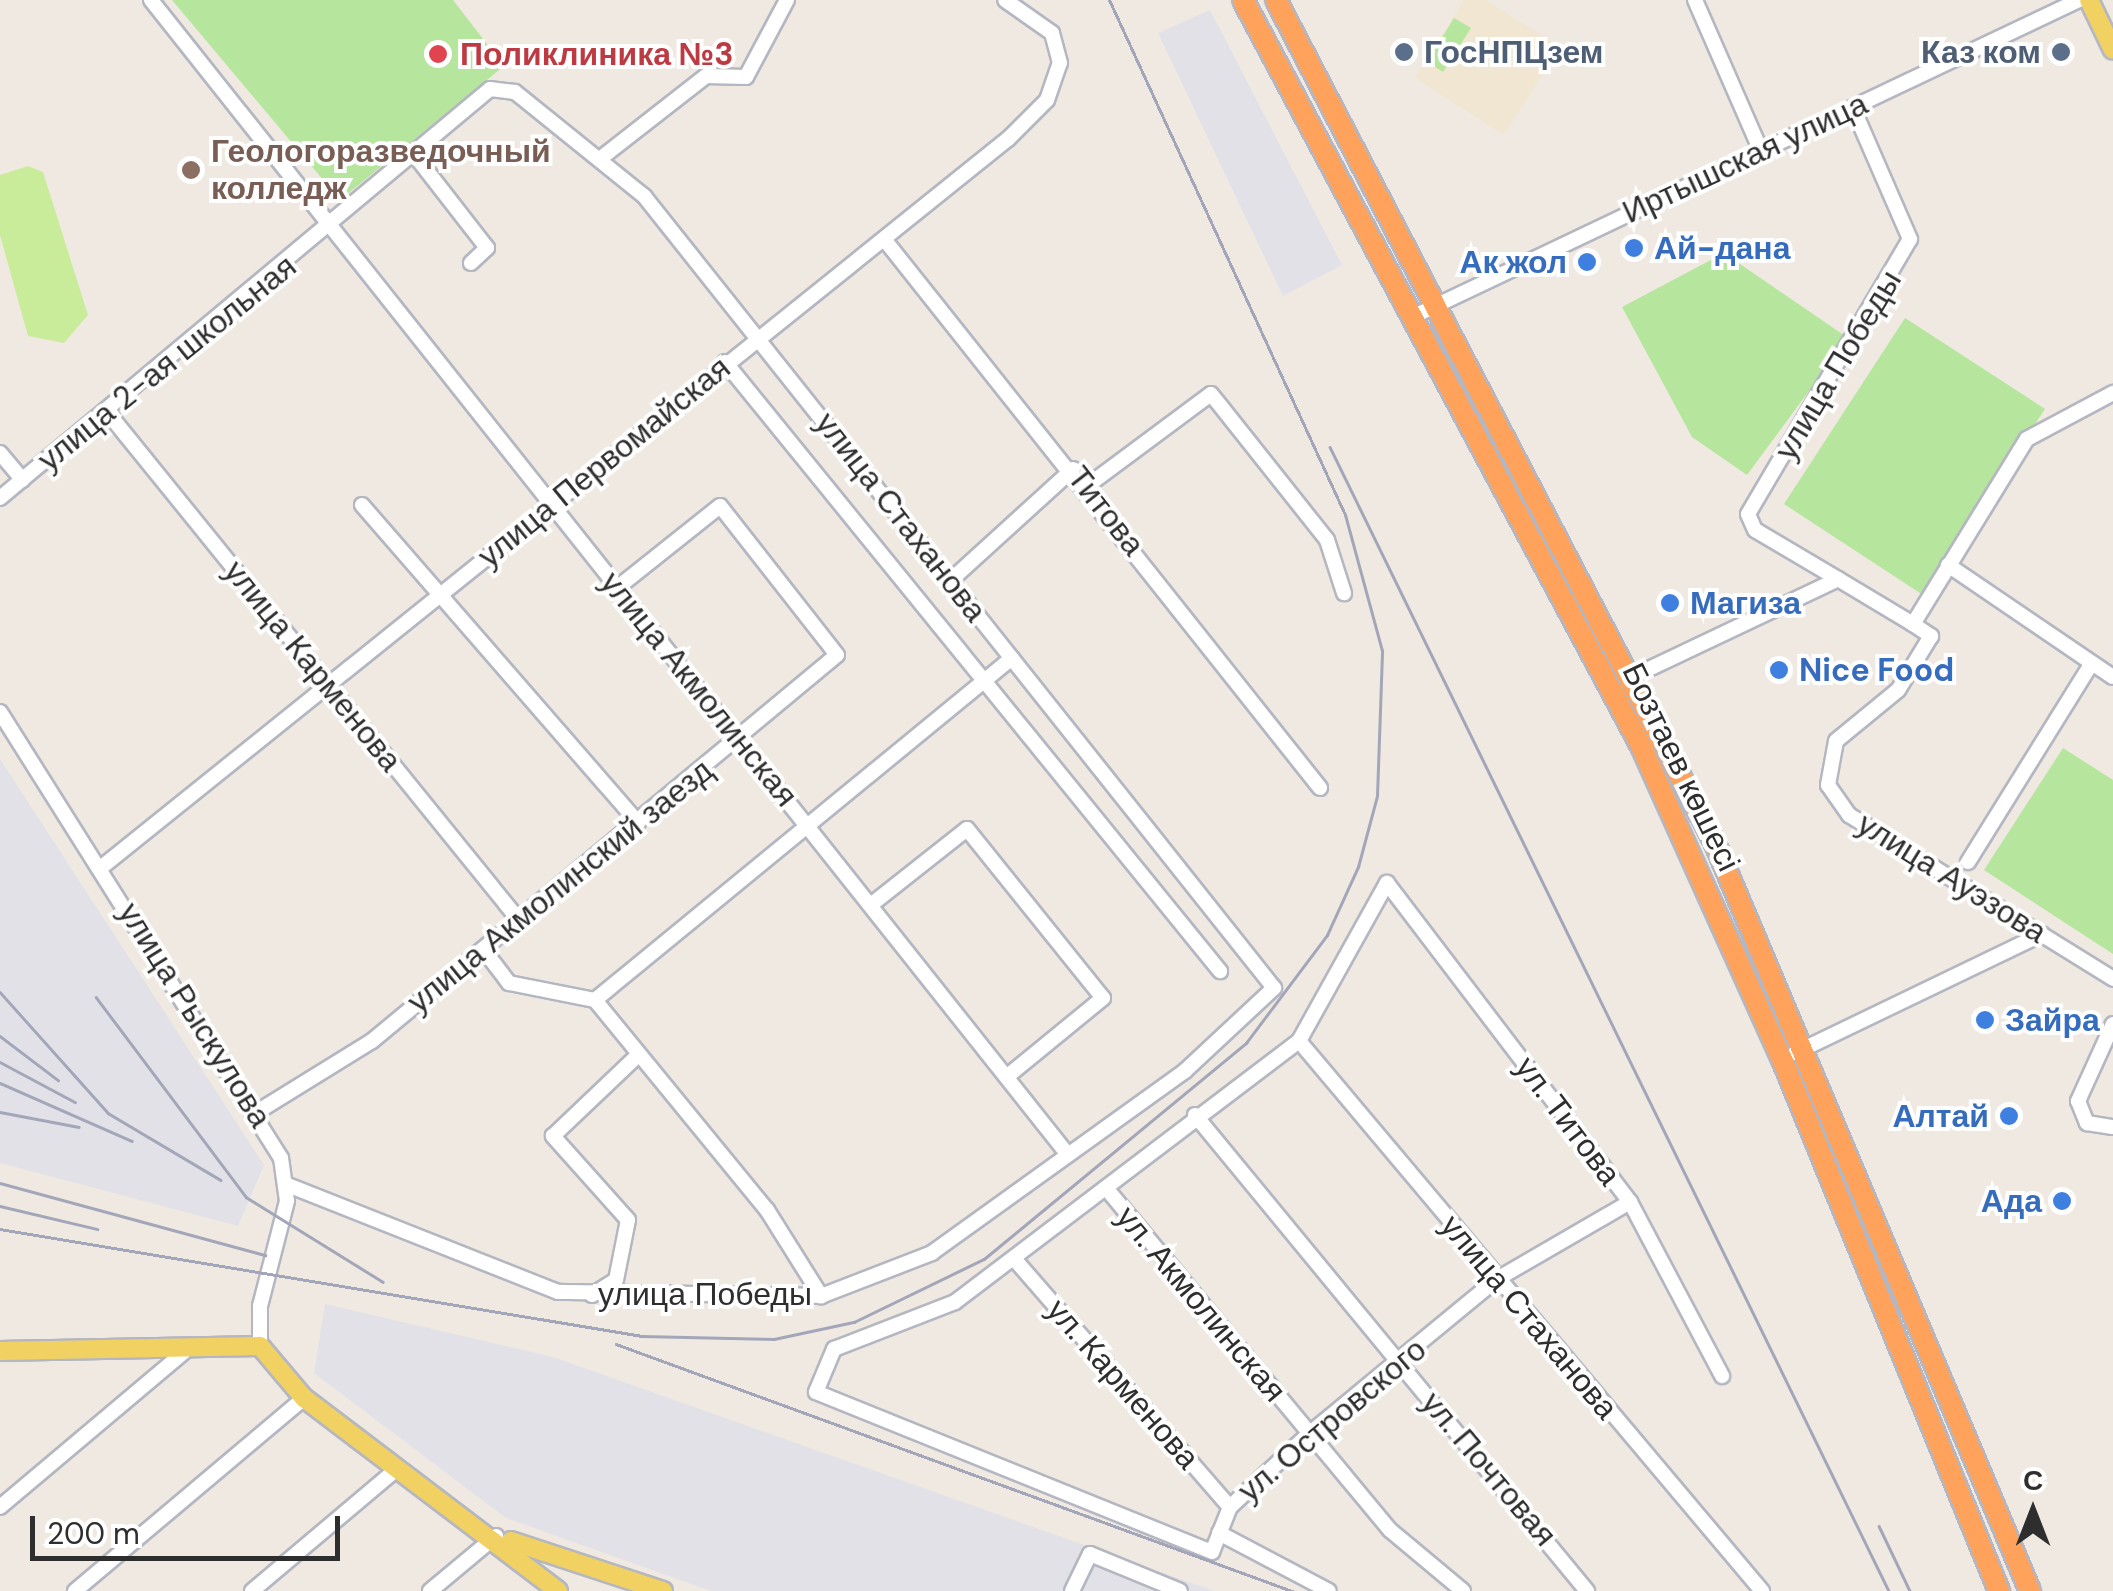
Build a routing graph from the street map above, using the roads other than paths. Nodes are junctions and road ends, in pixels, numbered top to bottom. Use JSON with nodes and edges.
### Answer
{"nodes":[{"id":1,"x":150,"y":0,"type":"edge"},
{"id":2,"x":787,"y":0,"type":"edge"},
{"id":3,"x":1005,"y":0,"type":"edge"},
{"id":4,"x":1243,"y":0,"type":"edge"},
{"id":5,"x":1276,"y":0,"type":"edge"},
{"id":6,"x":1695,"y":0,"type":"edge"},
{"id":7,"x":2079,"y":0,"type":"edge"},
{"id":8,"x":2088,"y":0,"type":"edge"},
{"id":9,"x":2113,"y":50,"type":"edge"},
{"id":10,"x":500,"y":88,"type":"joint"},
{"id":11,"x":1853,"y":108,"type":"junction"},
{"id":12,"x":1760,"y":149,"type":"junction"},
{"id":13,"x":417,"y":158,"type":"junction"},
{"id":14,"x":602,"y":158,"type":"junction"},
{"id":15,"x":334,"y":228,"type":"junction"},
{"id":16,"x":884,"y":239,"type":"junction"},
{"id":17,"x":472,"y":263,"type":"dead end"},
{"id":18,"x":1436,"y":304,"type":"junction"},
{"id":19,"x":1412,"y":317,"type":"junction"},
{"id":20,"x":759,"y":338,"type":"junction"},
{"id":21,"x":725,"y":362,"type":"junction"},
{"id":22,"x":2113,"y":393,"type":"edge"},
{"id":23,"x":108,"y":412,"type":"junction"},
{"id":24,"x":0,"y":454,"type":"edge"},
{"id":25,"x":1073,"y":469,"type":"junction"},
{"id":26,"x":23,"y":480,"type":"junction"},
{"id":27,"x":1087,"y":486,"type":"junction"},
{"id":28,"x":0,"y":498,"type":"edge"},
{"id":29,"x":362,"y":505,"type":"dead end"},
{"id":30,"x":548,"y":510,"type":"junction"},
{"id":31,"x":1948,"y":565,"type":"junction"},
{"id":32,"x":1838,"y":579,"type":"junction"},
{"id":33,"x":951,"y":580,"type":"junction"},
{"id":34,"x":618,"y":587,"type":"junction"},
{"id":35,"x":1344,"y":593,"type":"dead end"},
{"id":36,"x":441,"y":594,"type":"junction"},
{"id":37,"x":1913,"y":624,"type":"junction"},
{"id":38,"x":1012,"y":658,"type":"junction"},
{"id":39,"x":2092,"y":664,"type":"junction"},
{"id":40,"x":1634,"y":676,"type":"junction"},
{"id":41,"x":2113,"y":677,"type":"edge"},
{"id":42,"x":982,"y":681,"type":"junction"},
{"id":43,"x":326,"y":682,"type":"junction"},
{"id":44,"x":0,"y":712,"type":"edge"},
{"id":45,"x":738,"y":740,"type":"junction"},
{"id":46,"x":1320,"y":788,"type":"dead end"},
{"id":47,"x":638,"y":823,"type":"junction"},
{"id":48,"x":808,"y":823,"type":"junction"},
{"id":49,"x":1968,"y":862,"type":"dead end"},
{"id":50,"x":103,"y":866,"type":"junction"},
{"id":51,"x":1387,"y":883,"type":"joint"},
{"id":52,"x":872,"y":904,"type":"junction"},
{"id":53,"x":518,"y":919,"type":"junction"},
{"id":54,"x":2042,"y":934,"type":"junction"},
{"id":55,"x":483,"y":948,"type":"junction"},
{"id":56,"x":1220,"y":972,"type":"dead end"},
{"id":57,"x":2113,"y":979,"type":"edge"},
{"id":58,"x":1270,"y":981,"type":"joint"},
{"id":59,"x":594,"y":1000,"type":"junction"},
{"id":60,"x":2113,"y":1024,"type":"edge"},
{"id":61,"x":1299,"y":1041,"type":"junction"},
{"id":62,"x":1806,"y":1048,"type":"junction"},
{"id":63,"x":638,"y":1055,"type":"junction"},
{"id":64,"x":1782,"y":1058,"type":"junction"},
{"id":65,"x":1009,"y":1074,"type":"junction"},
{"id":66,"x":257,"y":1112,"type":"junction"},
{"id":67,"x":1194,"y":1115,"type":"junction"},
{"id":68,"x":2113,"y":1128,"type":"edge"},
{"id":69,"x":1064,"y":1150,"type":"junction"},
{"id":70,"x":288,"y":1185,"type":"junction"},
{"id":71,"x":1106,"y":1188,"type":"junction"},
{"id":72,"x":1630,"y":1202,"type":"junction"},
{"id":73,"x":1016,"y":1261,"type":"junction"},
{"id":74,"x":1496,"y":1279,"type":"junction"},
{"id":75,"x":592,"y":1296,"type":"junction"},
{"id":76,"x":821,"y":1296,"type":"junction"},
{"id":77,"x":260,"y":1346,"type":"junction"},
{"id":78,"x":0,"y":1351,"type":"edge"},
{"id":79,"x":184,"y":1352,"type":"junction"},
{"id":80,"x":1398,"y":1363,"type":"junction"},
{"id":81,"x":1722,"y":1376,"type":"dead end"},
{"id":82,"x":816,"y":1392,"type":"joint"},
{"id":83,"x":304,"y":1398,"type":"junction"},
{"id":84,"x":1309,"y":1434,"type":"junction"},
{"id":85,"x":398,"y":1468,"type":"junction"},
{"id":86,"x":0,"y":1507,"type":"edge"},
{"id":87,"x":1230,"y":1507,"type":"junction"},
{"id":88,"x":1219,"y":1533,"type":"junction"},
{"id":89,"x":496,"y":1536,"type":"junction"},
{"id":90,"x":585,"y":1566,"type":"junction"},
{"id":91,"x":75,"y":1591,"type":"edge"},
{"id":92,"x":252,"y":1591,"type":"edge"},
{"id":93,"x":430,"y":1591,"type":"edge"},
{"id":94,"x":558,"y":1591,"type":"edge"},
{"id":95,"x":635,"y":1591,"type":"edge"},
{"id":96,"x":663,"y":1591,"type":"edge"},
{"id":97,"x":1072,"y":1591,"type":"edge"},
{"id":98,"x":1180,"y":1591,"type":"edge"},
{"id":99,"x":1329,"y":1591,"type":"edge"},
{"id":100,"x":1464,"y":1591,"type":"edge"},
{"id":101,"x":1587,"y":1591,"type":"edge"},
{"id":102,"x":1762,"y":1591,"type":"edge"},
{"id":103,"x":1999,"y":1591,"type":"edge"},
{"id":104,"x":2030,"y":1591,"type":"edge"}],
"edges":[{"from":1,"to":15,"type":"street"},
{"from":2,"to":14,"type":"street"},
{"from":3,"to":16,"type":"street","name":"улица Первомайская"},
{"from":4,"to":19,"type":"highway","name":"Бозтаев көшесі"},
{"from":5,"to":18,"type":"highway","name":"Бозтаев көшесі"},
{"from":6,"to":12,"type":"street"},
{"from":7,"to":11,"type":"street","name":"Иртышская улица"},
{"from":8,"to":9,"type":"main road"},
{"from":10,"to":13,"type":"street","name":"улица 2-ая школьная"},
{"from":10,"to":14,"type":"street","name":"улица Стаханова"},
{"from":11,"to":12,"type":"street","name":"Иртышская улица"},
{"from":11,"to":32,"type":"street","name":"улица Победы"},
{"from":12,"to":18,"type":"street","name":"Иртышская улица"},
{"from":13,"to":15,"type":"street","name":"улица 2-ая школьная"},
{"from":13,"to":17,"type":"street"},
{"from":14,"to":20,"type":"street","name":"улица Стаханова"},
{"from":15,"to":23,"type":"street","name":"улица 2-ая школьная"},
{"from":15,"to":30,"type":"street","name":"улица Акмолинская"},
{"from":16,"to":20,"type":"street","name":"улица Первомайская"},
{"from":16,"to":25,"type":"street","name":"Титова"},
{"from":18,"to":19,"type":"street","name":"Иртышская улица"},
{"from":18,"to":40,"type":"highway","name":"Бозтаев көшесі"},
{"from":19,"to":64,"type":"highway","name":"Бозтаев көшесі"},
{"from":20,"to":21,"type":"street","name":"улица Первомайская"},
{"from":20,"to":33,"type":"street","name":"улица Стаханова"},
{"from":21,"to":30,"type":"street","name":"улица Первомайская"},
{"from":21,"to":42,"type":"street"},
{"from":22,"to":31,"type":"street"},
{"from":23,"to":26,"type":"street","name":"улица 2-ая школьная"},
{"from":23,"to":43,"type":"street","name":"улица Карменова"},
{"from":24,"to":26,"type":"street"},
{"from":25,"to":27,"type":"street","name":"Титова"},
{"from":25,"to":33,"type":"street"},
{"from":26,"to":28,"type":"street","name":"улица 2-ая школьная"},
{"from":27,"to":35,"type":"street"},
{"from":27,"to":46,"type":"street","name":"Титова"},
{"from":29,"to":36,"type":"street"},
{"from":30,"to":34,"type":"street","name":"улица Акмолинская"},
{"from":30,"to":36,"type":"street","name":"улица Первомайская"},
{"from":31,"to":37,"type":"street"},
{"from":31,"to":39,"type":"street"},
{"from":32,"to":37,"type":"street"},
{"from":32,"to":40,"type":"street"},
{"from":33,"to":38,"type":"street","name":"улица Стаханова"},
{"from":34,"to":45,"type":"street","name":"улица Акмолинская"},
{"from":34,"to":45,"type":"street","name":"улица Акмолинский заезд"},
{"from":36,"to":43,"type":"street","name":"улица Первомайская"},
{"from":36,"to":47,"type":"street"},
{"from":37,"to":54,"type":"street","name":"улица Ауэзова"},
{"from":38,"to":42,"type":"street"},
{"from":38,"to":58,"type":"street","name":"улица Стаханова"},
{"from":39,"to":41,"type":"street"},
{"from":39,"to":49,"type":"street"},
{"from":40,"to":62,"type":"highway","name":"Бозтаев көшесі"},
{"from":42,"to":48,"type":"street"},
{"from":42,"to":56,"type":"street"},
{"from":43,"to":50,"type":"street","name":"улица Первомайская"},
{"from":43,"to":53,"type":"street","name":"улица Карменова"},
{"from":44,"to":50,"type":"street","name":"улица Рыскулова"},
{"from":45,"to":47,"type":"street","name":"улица Акмолинский заезд"},
{"from":45,"to":48,"type":"street","name":"улица Акмолинская"},
{"from":47,"to":53,"type":"street","name":"улица Акмолинский заезд"},
{"from":48,"to":52,"type":"street","name":"улица Акмолинская"},
{"from":48,"to":59,"type":"street"},
{"from":50,"to":66,"type":"street","name":"улица Рыскулова"},
{"from":51,"to":61,"type":"street","name":"улица Победы"},
{"from":51,"to":72,"type":"street","name":"ул. Титова"},
{"from":52,"to":65,"type":"street","name":"улица Акмолинская"},
{"from":52,"to":65,"type":"street"},
{"from":53,"to":55,"type":"street","name":"улица Акмолинский заезд"},
{"from":54,"to":57,"type":"street","name":"улица Ауэзова"},
{"from":54,"to":62,"type":"street"},
{"from":55,"to":59,"type":"street"},
{"from":55,"to":66,"type":"street","name":"улица Акмолинский заезд"},
{"from":58,"to":69,"type":"street","name":"улица Победы"},
{"from":59,"to":63,"type":"street"},
{"from":60,"to":68,"type":"street"},
{"from":61,"to":67,"type":"street","name":"улица Победы"},
{"from":61,"to":74,"type":"street","name":"улица Стаханова"},
{"from":62,"to":64,"type":"street"},
{"from":62,"to":104,"type":"highway","name":"Бозтаев көшесі"},
{"from":63,"to":75,"type":"street"},
{"from":63,"to":76,"type":"street"},
{"from":64,"to":103,"type":"highway","name":"Бозтаев көшесі"},
{"from":65,"to":69,"type":"street","name":"улица Акмолинская"},
{"from":66,"to":70,"type":"street","name":"улица Рыскулова"},
{"from":67,"to":71,"type":"street","name":"улица Победы"},
{"from":67,"to":80,"type":"street","name":"ул. Почтовая"},
{"from":69,"to":76,"type":"street","name":"улица Победы"},
{"from":70,"to":75,"type":"street","name":"улица Победы"},
{"from":70,"to":77,"type":"street"},
{"from":71,"to":73,"type":"street","name":"улица Победы"},
{"from":71,"to":84,"type":"street","name":"ул. Акмолинская"},
{"from":72,"to":74,"type":"street","name":"ул. Островского"},
{"from":72,"to":81,"type":"street","name":"ул. Титова"},
{"from":73,"to":82,"type":"street","name":"улица Победы"},
{"from":73,"to":87,"type":"street","name":"ул. Карменова"},
{"from":74,"to":80,"type":"street","name":"ул. Островского"},
{"from":74,"to":102,"type":"street","name":"улица Стаханова"},
{"from":75,"to":76,"type":"street","name":"улица Победы"},
{"from":77,"to":79,"type":"main road"},
{"from":77,"to":83,"type":"main road"},
{"from":78,"to":79,"type":"main road"},
{"from":79,"to":86,"type":"street"},
{"from":80,"to":84,"type":"street","name":"ул. Островского"},
{"from":80,"to":101,"type":"street","name":"ул. Почтовая"},
{"from":82,"to":88,"type":"street","name":"ул. Островского"},
{"from":83,"to":85,"type":"main road"},
{"from":83,"to":91,"type":"street"},
{"from":84,"to":87,"type":"street","name":"ул. Островского"},
{"from":84,"to":100,"type":"street","name":"ул. Акмолинская"},
{"from":85,"to":89,"type":"main road"},
{"from":85,"to":92,"type":"street"},
{"from":87,"to":88,"type":"street","name":"ул. Островского"},
{"from":88,"to":99,"type":"street"},
{"from":89,"to":90,"type":"main road"},
{"from":89,"to":93,"type":"street"},
{"from":89,"to":94,"type":"main road"},
{"from":90,"to":95,"type":"main road"},
{"from":90,"to":96,"type":"main road"},
{"from":97,"to":98,"type":"street"}]}
